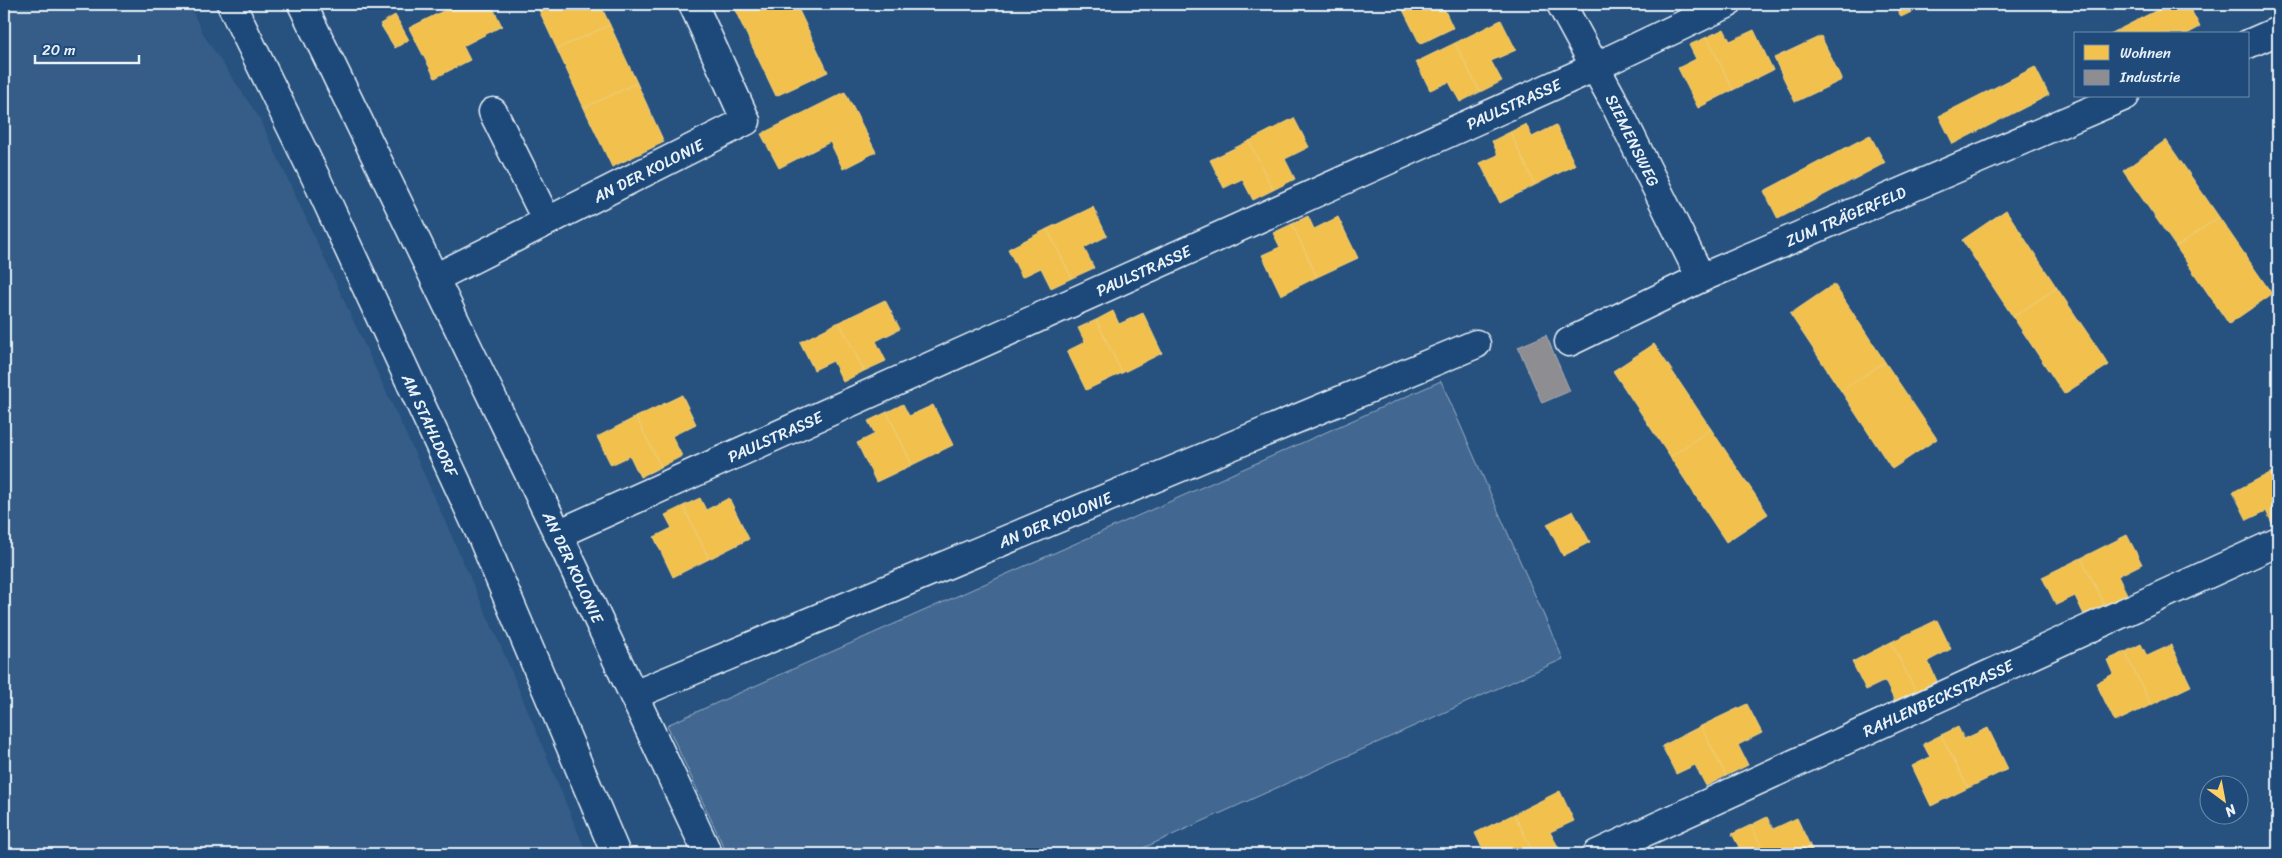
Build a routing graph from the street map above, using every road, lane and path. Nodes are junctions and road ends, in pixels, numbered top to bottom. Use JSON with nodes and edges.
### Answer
{"nodes":[{"id":1,"x":231,"y":4,"type":"edge"},
{"id":2,"x":302,"y":4,"type":"edge"},
{"id":3,"x":693,"y":4,"type":"edge"},
{"id":4,"x":1561,"y":4,"type":"edge"},
{"id":5,"x":1727,"y":4,"type":"edge"},
{"id":6,"x":2278,"y":31,"type":"edge"},
{"id":7,"x":2250,"y":43,"type":"edge"},
{"id":8,"x":1595,"y":68,"type":"junction"},
{"id":9,"x":2120,"y":98,"type":"edge"},
{"id":10,"x":493,"y":112,"type":"dead end"},
{"id":11,"x":547,"y":221,"type":"junction"},
{"id":12,"x":435,"y":278,"type":"junction"},
{"id":13,"x":1701,"y":278,"type":"junction"},
{"id":14,"x":1569,"y":342,"type":"dead end"},
{"id":15,"x":1476,"y":344,"type":"dead end"},
{"id":16,"x":558,"y":534,"type":"junction"},
{"id":17,"x":2278,"y":542,"type":"edge"},
{"id":18,"x":634,"y":695,"type":"junction"},
{"id":19,"x":616,"y":854,"type":"edge"},
{"id":20,"x":708,"y":854,"type":"edge"},
{"id":21,"x":1597,"y":854,"type":"edge"}],
"edges":[{"from":1,"to":19,"type":"street","name":"AM STAHLDORF"},
{"from":2,"to":12,"type":"street","name":"AN DER KOLONIE"},
{"from":3,"to":11,"type":"street","name":"AN DER KOLONIE"},
{"from":4,"to":8,"type":"street","name":"SIEMENSWEG"},
{"from":5,"to":8,"type":"street","name":"PAULSTRASSE"},
{"from":6,"to":7,"type":"street"},
{"from":8,"to":13,"type":"street","name":"SIEMENSWEG"},
{"from":8,"to":16,"type":"street","name":"PAULSTRASSE"},
{"from":9,"to":13,"type":"street","name":"ZUM TRÄGERFELD"},
{"from":10,"to":11,"type":"street"},
{"from":11,"to":12,"type":"street","name":"AN DER KOLONIE"},
{"from":12,"to":16,"type":"street","name":"AN DER KOLONIE"},
{"from":13,"to":14,"type":"street","name":"ZUM TRÄGERFELD"},
{"from":15,"to":18,"type":"street","name":"AN DER KOLONIE"},
{"from":16,"to":18,"type":"street","name":"AN DER KOLONIE"},
{"from":17,"to":21,"type":"street","name":"RAHLENBECKSTRASSE"},
{"from":18,"to":20,"type":"street","name":"AN DER KOLONIE"}]}
